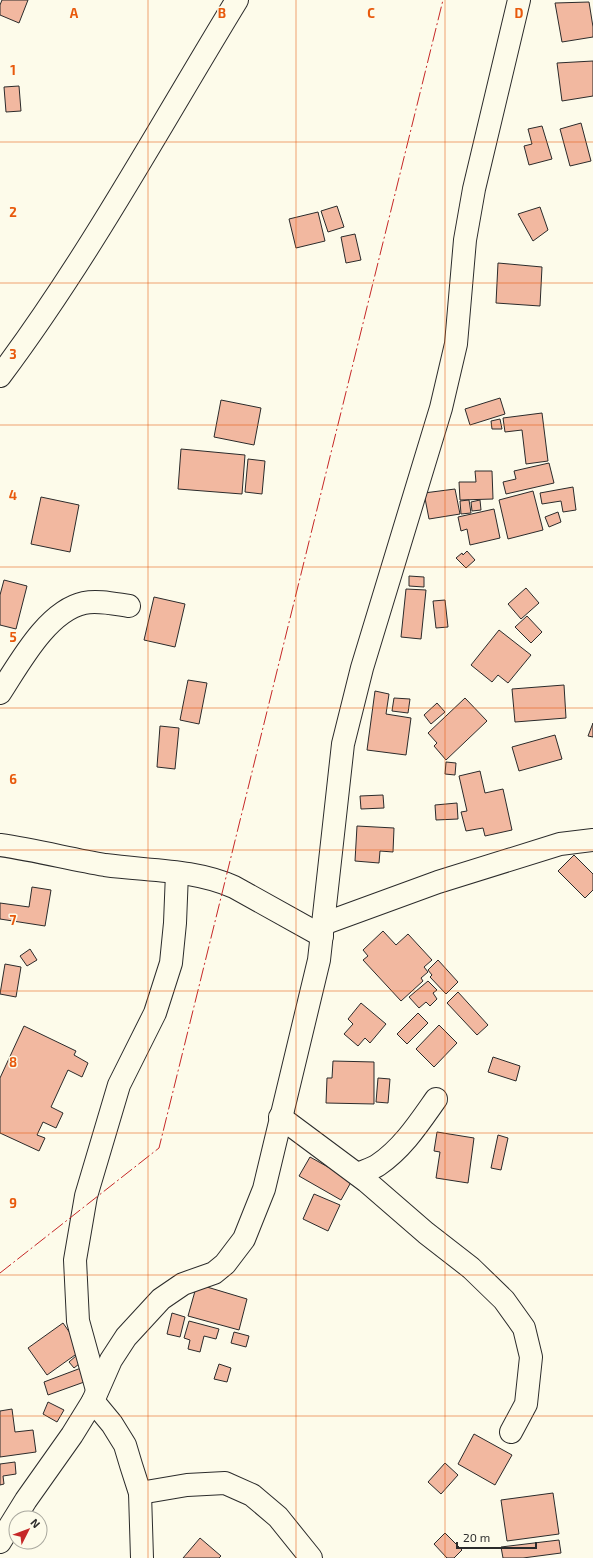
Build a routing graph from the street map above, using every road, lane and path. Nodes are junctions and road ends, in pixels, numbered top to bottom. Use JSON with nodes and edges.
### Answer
{"nodes":[{"id":1,"x":237,"y":0,"type":"edge"},
{"id":2,"x":519,"y":0,"type":"edge"},
{"id":3,"x":0,"y":376,"type":"edge"},
{"id":4,"x":129,"y":606,"type":"dead end"},
{"id":5,"x":0,"y":693,"type":"edge"},
{"id":6,"x":593,"y":840,"type":"edge"},
{"id":7,"x":0,"y":845,"type":"edge"},
{"id":8,"x":177,"y":873,"type":"junction"},
{"id":9,"x":322,"y":930,"type":"junction"},
{"id":10,"x":436,"y":1099,"type":"dead end"},
{"id":11,"x":280,"y":1117,"type":"junction"},
{"id":12,"x":358,"y":1174,"type":"junction"},
{"id":13,"x":95,"y":1395,"type":"junction"},
{"id":14,"x":511,"y":1432,"type":"dead end"},
{"id":15,"x":140,"y":1493,"type":"junction"},
{"id":16,"x":0,"y":1542,"type":"edge"},
{"id":17,"x":142,"y":1558,"type":"edge"},
{"id":18,"x":311,"y":1558,"type":"edge"}],
"edges":[{"from":1,"to":3,"type":"main road"},
{"from":2,"to":9,"type":"main road"},
{"from":4,"to":5,"type":"main road"},
{"from":6,"to":9,"type":"main road"},
{"from":7,"to":8,"type":"main road"},
{"from":8,"to":9,"type":"main road"},
{"from":8,"to":13,"type":"main road"},
{"from":9,"to":11,"type":"main road"},
{"from":10,"to":12,"type":"main road"},
{"from":11,"to":12,"type":"main road"},
{"from":11,"to":13,"type":"main road"},
{"from":12,"to":14,"type":"main road"},
{"from":13,"to":15,"type":"main road"},
{"from":13,"to":16,"type":"main road"},
{"from":15,"to":17,"type":"main road"},
{"from":15,"to":18,"type":"main road"}]}
